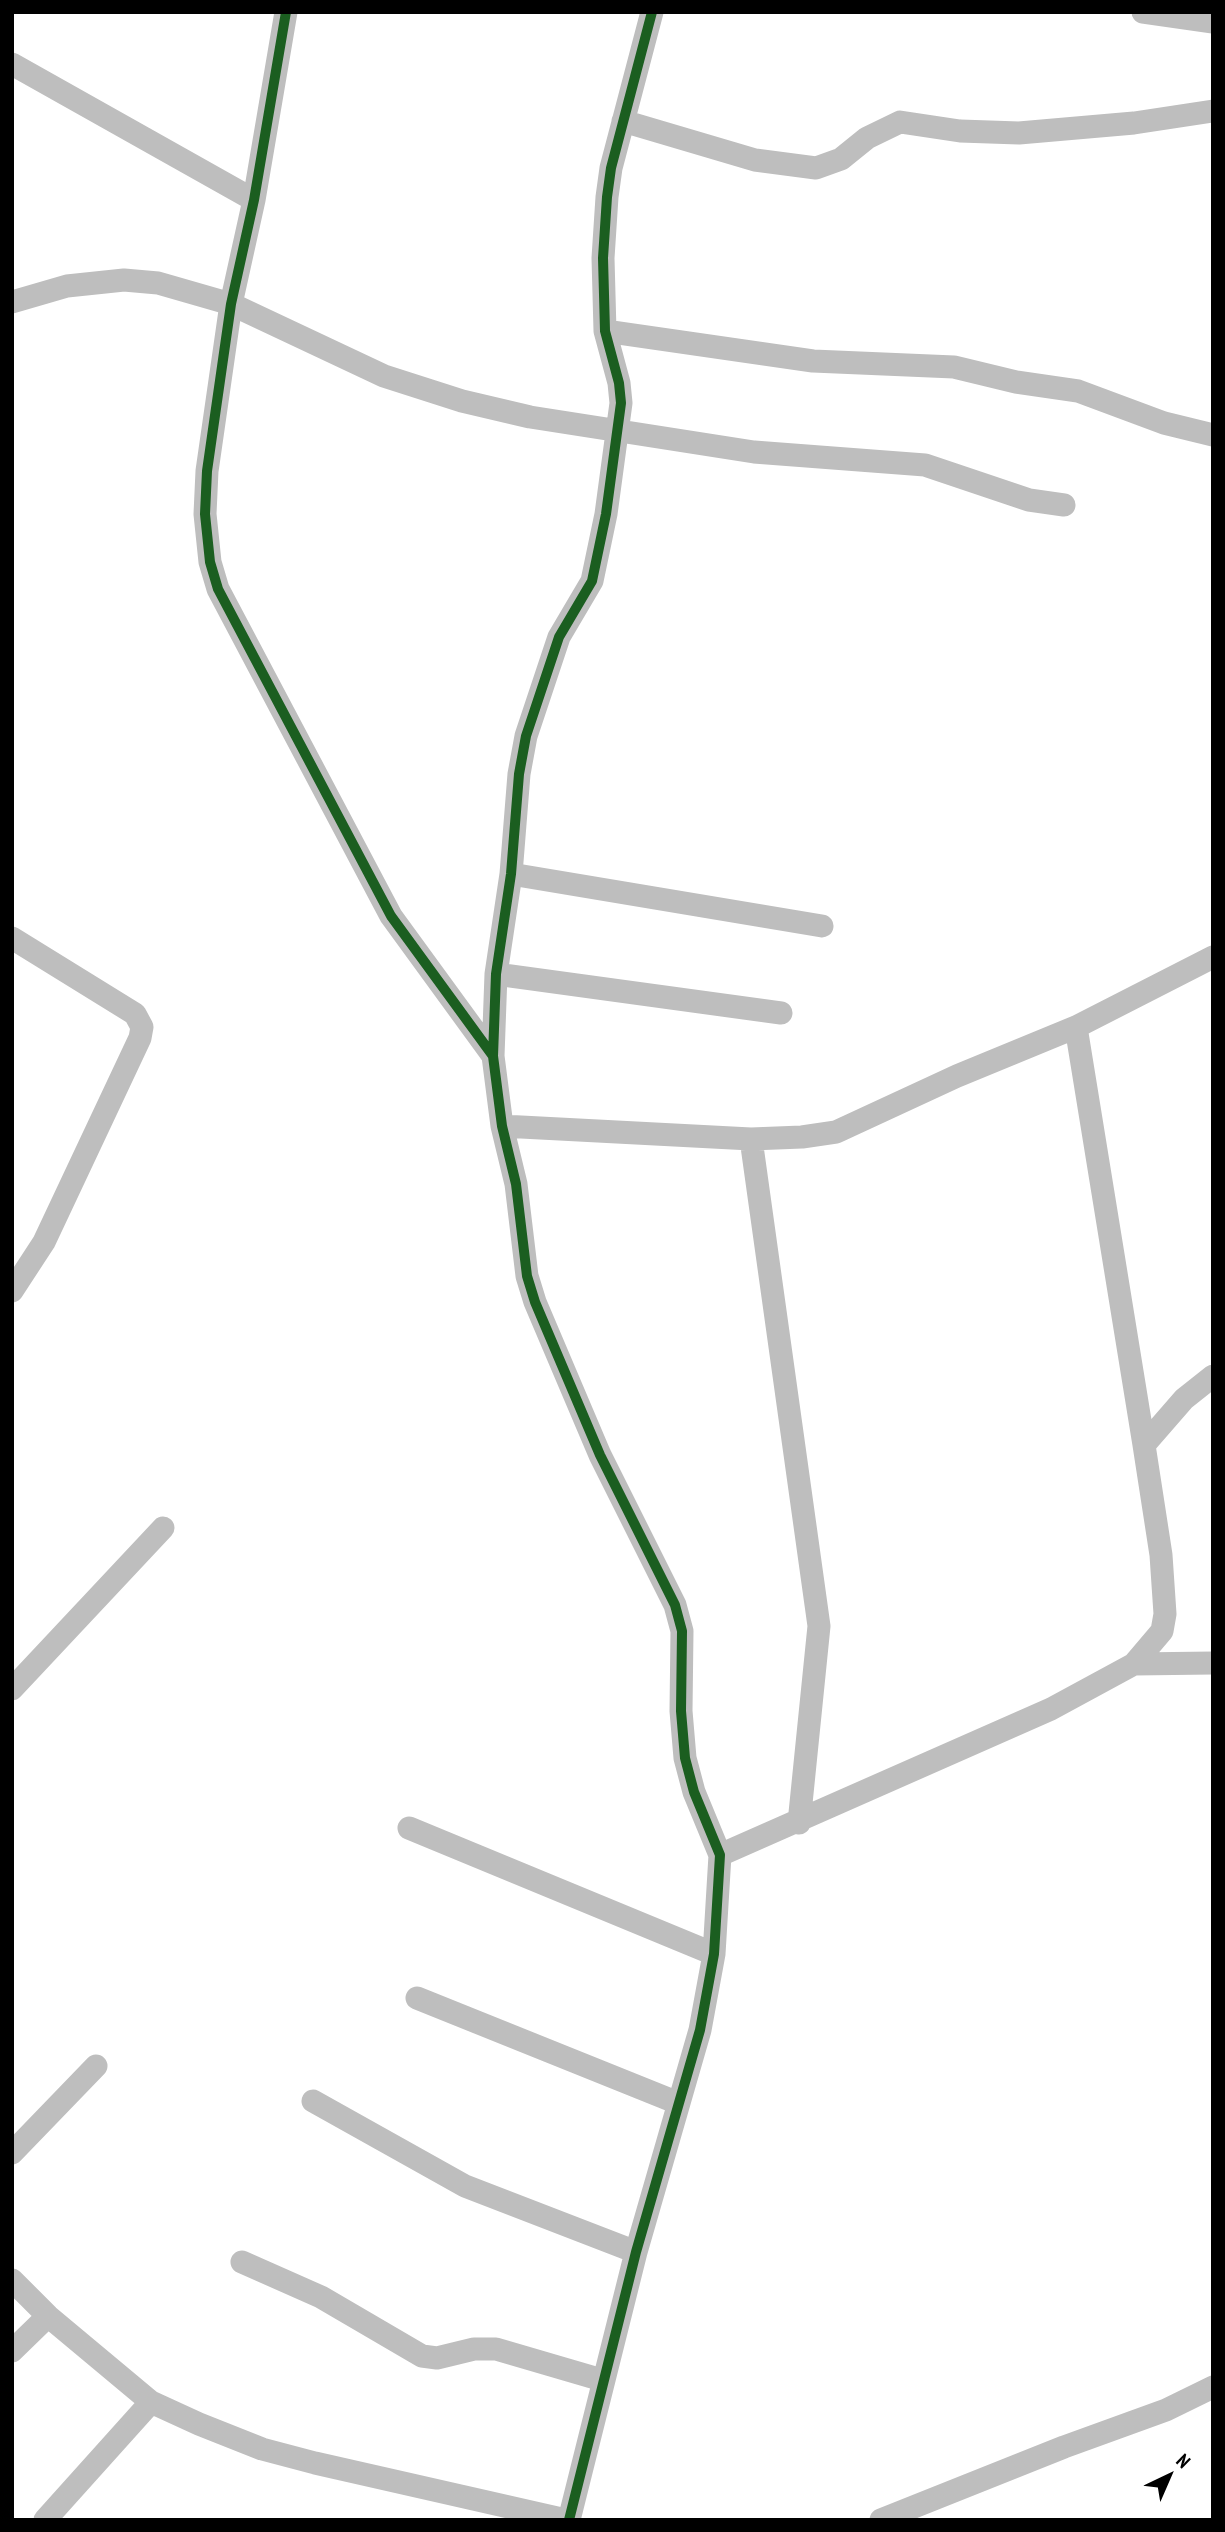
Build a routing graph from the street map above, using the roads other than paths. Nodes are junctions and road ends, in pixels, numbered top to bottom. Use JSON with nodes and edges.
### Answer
{"nodes":[{"id":1,"x":286,"y":12,"type":"edge"},
{"id":2,"x":652,"y":12,"type":"edge"},
{"id":3,"x":1143,"y":12,"type":"edge"},
{"id":4,"x":1213,"y":22,"type":"edge"},
{"id":5,"x":12,"y":64,"type":"edge"},
{"id":6,"x":1213,"y":111,"type":"edge"},
{"id":7,"x":623,"y":121,"type":"junction"},
{"id":8,"x":254,"y":200,"type":"junction"},
{"id":9,"x":12,"y":302,"type":"edge"},
{"id":10,"x":231,"y":304,"type":"junction"},
{"id":11,"x":604,"y":331,"type":"junction"},
{"id":12,"x":618,"y":429,"type":"junction"},
{"id":13,"x":1213,"y":435,"type":"edge"},
{"id":14,"x":1064,"y":505,"type":"dead end"},
{"id":15,"x":512,"y":874,"type":"junction"},
{"id":16,"x":822,"y":926,"type":"dead end"},
{"id":17,"x":12,"y":938,"type":"edge"},
{"id":18,"x":1213,"y":957,"type":"edge"},
{"id":19,"x":496,"y":974,"type":"junction"},
{"id":20,"x":781,"y":1013,"type":"dead end"},
{"id":21,"x":1076,"y":1027,"type":"junction"},
{"id":22,"x":493,"y":1056,"type":"junction"},
{"id":23,"x":502,"y":1126,"type":"junction"},
{"id":24,"x":751,"y":1139,"type":"junction"},
{"id":25,"x":12,"y":1291,"type":"edge"},
{"id":26,"x":1213,"y":1376,"type":"edge"},
{"id":27,"x":1144,"y":1445,"type":"junction"},
{"id":28,"x":163,"y":1528,"type":"dead end"},
{"id":29,"x":1213,"y":1663,"type":"edge"},
{"id":30,"x":1134,"y":1664,"type":"junction"},
{"id":31,"x":12,"y":1689,"type":"edge"},
{"id":32,"x":799,"y":1823,"type":"junction"},
{"id":33,"x":409,"y":1828,"type":"dead end"},
{"id":34,"x":720,"y":1855,"type":"junction"},
{"id":35,"x":714,"y":1954,"type":"junction"},
{"id":36,"x":417,"y":1998,"type":"dead end"},
{"id":37,"x":96,"y":2066,"type":"dead end"},
{"id":38,"x":313,"y":2101,"type":"dead end"},
{"id":39,"x":678,"y":2103,"type":"junction"},
{"id":40,"x":12,"y":2153,"type":"edge"},
{"id":41,"x":636,"y":2252,"type":"junction"},
{"id":42,"x":242,"y":2262,"type":"dead end"},
{"id":43,"x":12,"y":2280,"type":"edge"},
{"id":44,"x":48,"y":2316,"type":"junction"},
{"id":45,"x":12,"y":2351,"type":"edge"},
{"id":46,"x":602,"y":2380,"type":"junction"},
{"id":47,"x":1213,"y":2387,"type":"edge"},
{"id":48,"x":151,"y":2402,"type":"junction"},
{"id":49,"x":45,"y":2520,"type":"edge"},
{"id":50,"x":568,"y":2520,"type":"edge"},
{"id":51,"x":881,"y":2520,"type":"edge"}],
"edges":[{"from":1,"to":8,"type":"street"},
{"from":2,"to":7,"type":"street"},
{"from":3,"to":4,"type":"street"},
{"from":5,"to":8,"type":"street"},
{"from":6,"to":7,"type":"street"},
{"from":7,"to":11,"type":"street"},
{"from":8,"to":10,"type":"street"},
{"from":9,"to":10,"type":"street"},
{"from":10,"to":12,"type":"street"},
{"from":10,"to":22,"type":"street"},
{"from":11,"to":12,"type":"street"},
{"from":11,"to":13,"type":"street"},
{"from":12,"to":14,"type":"street"},
{"from":12,"to":15,"type":"street"},
{"from":15,"to":16,"type":"street"},
{"from":15,"to":19,"type":"street"},
{"from":17,"to":25,"type":"street"},
{"from":18,"to":21,"type":"street"},
{"from":19,"to":20,"type":"street"},
{"from":19,"to":22,"type":"street"},
{"from":21,"to":24,"type":"street"},
{"from":21,"to":27,"type":"street"},
{"from":22,"to":23,"type":"street"},
{"from":23,"to":24,"type":"street"},
{"from":23,"to":34,"type":"street"},
{"from":24,"to":32,"type":"street"},
{"from":26,"to":27,"type":"street"},
{"from":27,"to":30,"type":"street"},
{"from":28,"to":31,"type":"street"},
{"from":29,"to":30,"type":"street"},
{"from":30,"to":32,"type":"street"},
{"from":32,"to":34,"type":"street"},
{"from":33,"to":35,"type":"street"},
{"from":34,"to":35,"type":"street"},
{"from":35,"to":39,"type":"street"},
{"from":36,"to":39,"type":"street"},
{"from":37,"to":40,"type":"street"},
{"from":38,"to":41,"type":"street"},
{"from":39,"to":41,"type":"street"},
{"from":41,"to":46,"type":"street"},
{"from":42,"to":46,"type":"street"},
{"from":43,"to":44,"type":"street"},
{"from":44,"to":45,"type":"street"},
{"from":44,"to":48,"type":"street"},
{"from":46,"to":50,"type":"street"},
{"from":47,"to":51,"type":"street"},
{"from":48,"to":49,"type":"street"},
{"from":48,"to":50,"type":"street"}]}
